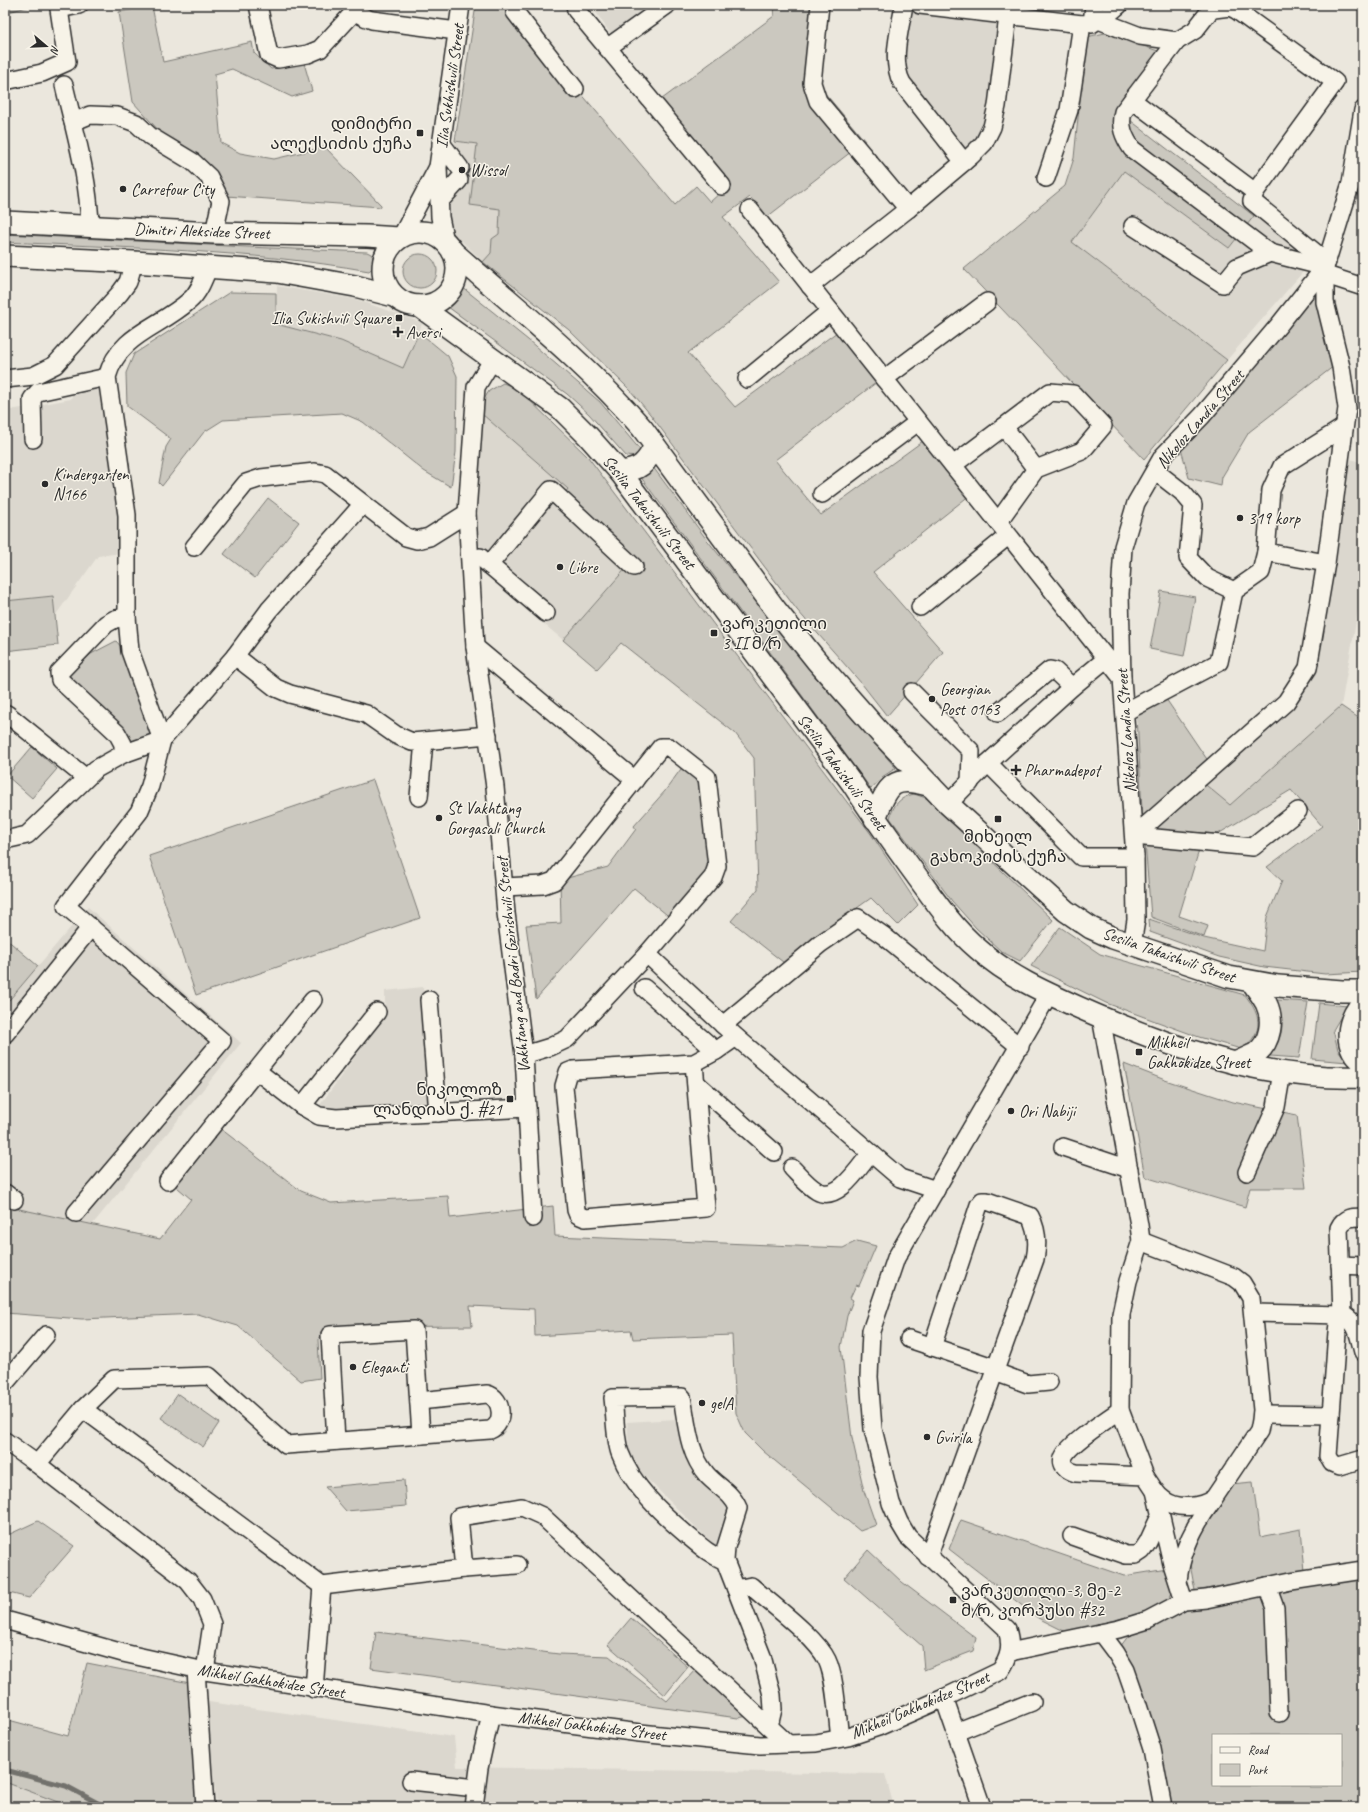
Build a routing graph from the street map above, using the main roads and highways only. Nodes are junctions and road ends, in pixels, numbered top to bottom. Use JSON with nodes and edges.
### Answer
{"nodes":[{"id":1,"x":5,"y":222,"type":"edge"},
{"id":2,"x":400,"y":237,"type":"junction"},
{"id":3,"x":449,"y":247,"type":"junction"},
{"id":4,"x":5,"y":256,"type":"edge"},
{"id":5,"x":394,"y":296,"type":"junction"},
{"id":6,"x":419,"y":306,"type":"junction"},
{"id":7,"x":655,"y":446,"type":"junction"},
{"id":8,"x":620,"y":472,"type":"junction"},
{"id":9,"x":932,"y":786,"type":"junction"},
{"id":10,"x":875,"y":819,"type":"junction"},
{"id":11,"x":1252,"y":982,"type":"junction"},
{"id":12,"x":1363,"y":991,"type":"edge"},
{"id":13,"x":1363,"y":1002,"type":"edge"},
{"id":14,"x":1363,"y":1062,"type":"edge"},
{"id":15,"x":1235,"y":1063,"type":"junction"},
{"id":16,"x":1363,"y":1077,"type":"edge"}],
"edges":[{"from":1,"to":2,"type":"main road","name":"Dimitri Aleksidze Street"},
{"from":2,"to":3,"type":"main road"},
{"from":2,"to":5,"type":"main road"},
{"from":3,"to":6,"type":"main road"},
{"from":3,"to":7,"type":"main road","name":"Sesilia Takaishvili Street"},
{"from":4,"to":5,"type":"main road","name":"Dimitri Aleksidze Street"},
{"from":5,"to":6,"type":"main road"},
{"from":6,"to":8,"type":"main road","name":"Sesilia Takaishvili Street"},
{"from":7,"to":8,"type":"main road"},
{"from":7,"to":9,"type":"main road","name":"Sesilia Takaishvili Street"},
{"from":8,"to":10,"type":"main road","name":"Sesilia Takaishvili Street"},
{"from":9,"to":10,"type":"main road"},
{"from":9,"to":11,"type":"main road","name":"Sesilia Takaishvili Street"},
{"from":10,"to":15,"type":"main road","name":"Sesilia Takaishvili Street"},
{"from":11,"to":12,"type":"main road","name":"Sesilia Takaishvili Street"},
{"from":11,"to":15,"type":"main road"},
{"from":13,"to":14,"type":"main road"},
{"from":15,"to":16,"type":"main road","name":"Sesilia Takaishvili Street"}]}
